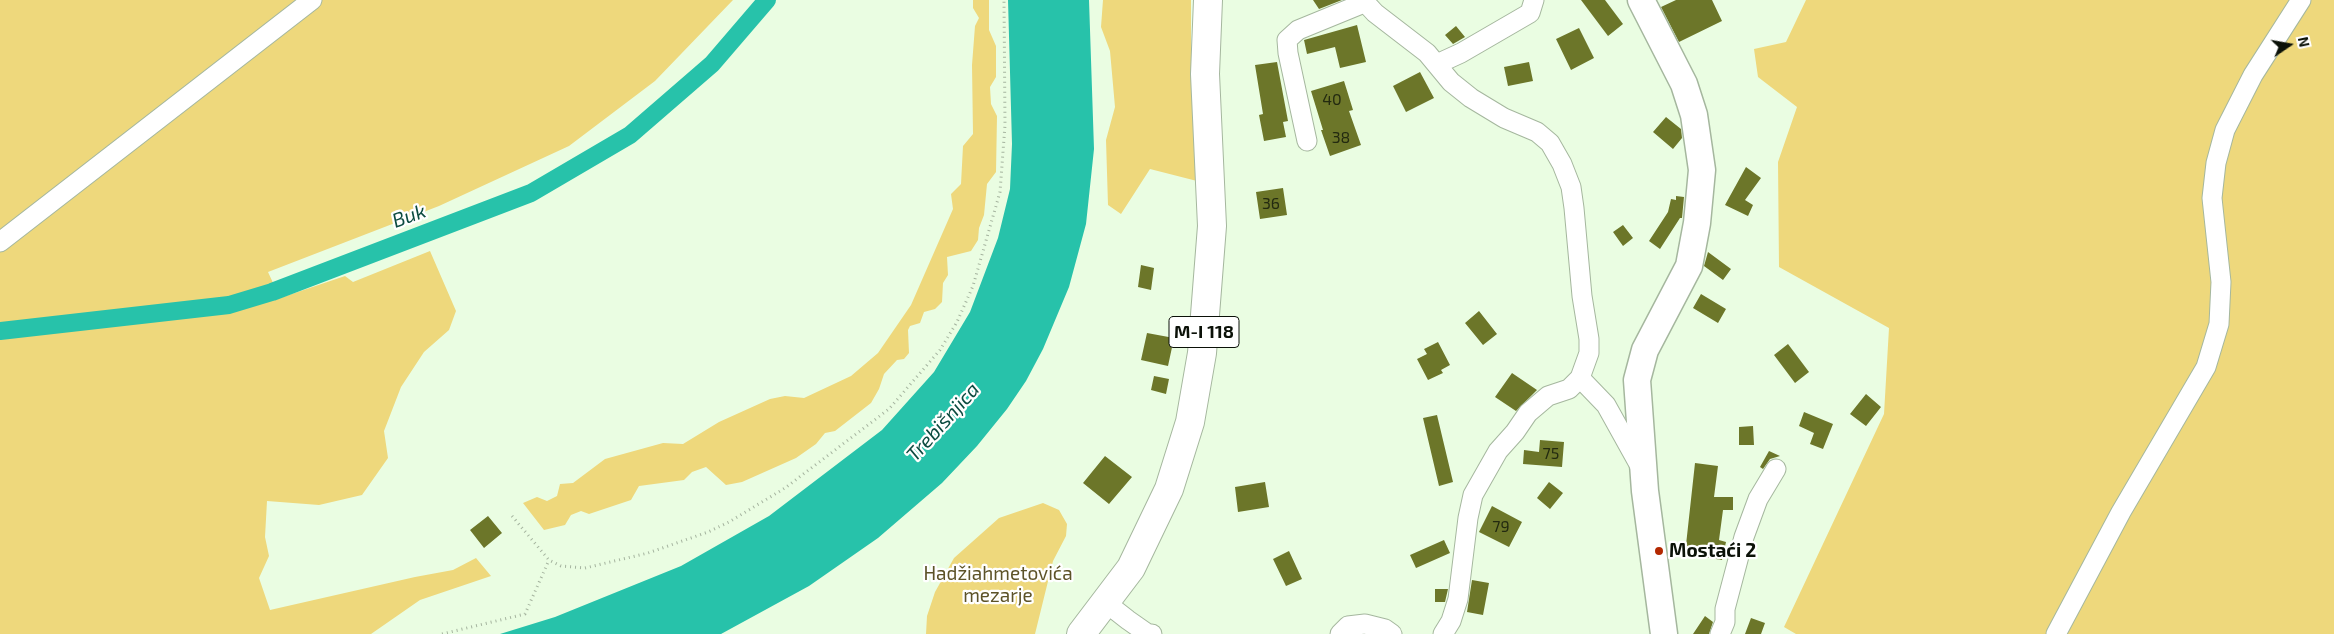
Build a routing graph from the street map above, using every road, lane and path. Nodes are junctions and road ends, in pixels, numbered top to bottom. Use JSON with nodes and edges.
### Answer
{"nodes":[{"id":1,"x":312,"y":0,"type":"edge"},
{"id":2,"x":1004,"y":0,"type":"edge"},
{"id":3,"x":1208,"y":0,"type":"edge"},
{"id":4,"x":1534,"y":0,"type":"edge"},
{"id":5,"x":1641,"y":0,"type":"edge"},
{"id":6,"x":2301,"y":0,"type":"edge"},
{"id":7,"x":1363,"y":2,"type":"edge"},
{"id":8,"x":1437,"y":64,"type":"junction"},
{"id":9,"x":1307,"y":141,"type":"dead end"},
{"id":10,"x":0,"y":242,"type":"edge"},
{"id":11,"x":1580,"y":378,"type":"junction"},
{"id":12,"x":1776,"y":469,"type":"dead end"},
{"id":13,"x":1643,"y":472,"type":"junction"},
{"id":14,"x":512,"y":516,"type":"dead end"},
{"id":15,"x":548,"y":560,"type":"junction"},
{"id":16,"x":1105,"y":602,"type":"junction"},
{"id":17,"x":442,"y":634,"type":"edge"},
{"id":18,"x":1081,"y":634,"type":"edge"},
{"id":19,"x":1152,"y":634,"type":"edge"},
{"id":20,"x":1340,"y":634,"type":"edge"},
{"id":21,"x":1392,"y":634,"type":"edge"},
{"id":22,"x":1444,"y":634,"type":"edge"},
{"id":23,"x":1664,"y":634,"type":"edge"},
{"id":24,"x":1720,"y":634,"type":"edge"},
{"id":25,"x":2056,"y":634,"type":"edge"}],
"edges":[{"from":1,"to":10,"type":"street"},
{"from":2,"to":15,"type":"path"},
{"from":3,"to":16,"type":"main road","number":"M-I 118"},
{"from":4,"to":8,"type":"street"},
{"from":5,"to":13,"type":"street"},
{"from":6,"to":25,"type":"street"},
{"from":7,"to":8,"type":"street"},
{"from":7,"to":9,"type":"street"},
{"from":8,"to":11,"type":"street"},
{"from":11,"to":13,"type":"street"},
{"from":11,"to":22,"type":"street"},
{"from":12,"to":24,"type":"street"},
{"from":13,"to":23,"type":"street"},
{"from":14,"to":15,"type":"path"},
{"from":15,"to":17,"type":"path"},
{"from":16,"to":18,"type":"main road","number":"M-I 118"},
{"from":16,"to":19,"type":"street"},
{"from":20,"to":21,"type":"street"}]}
